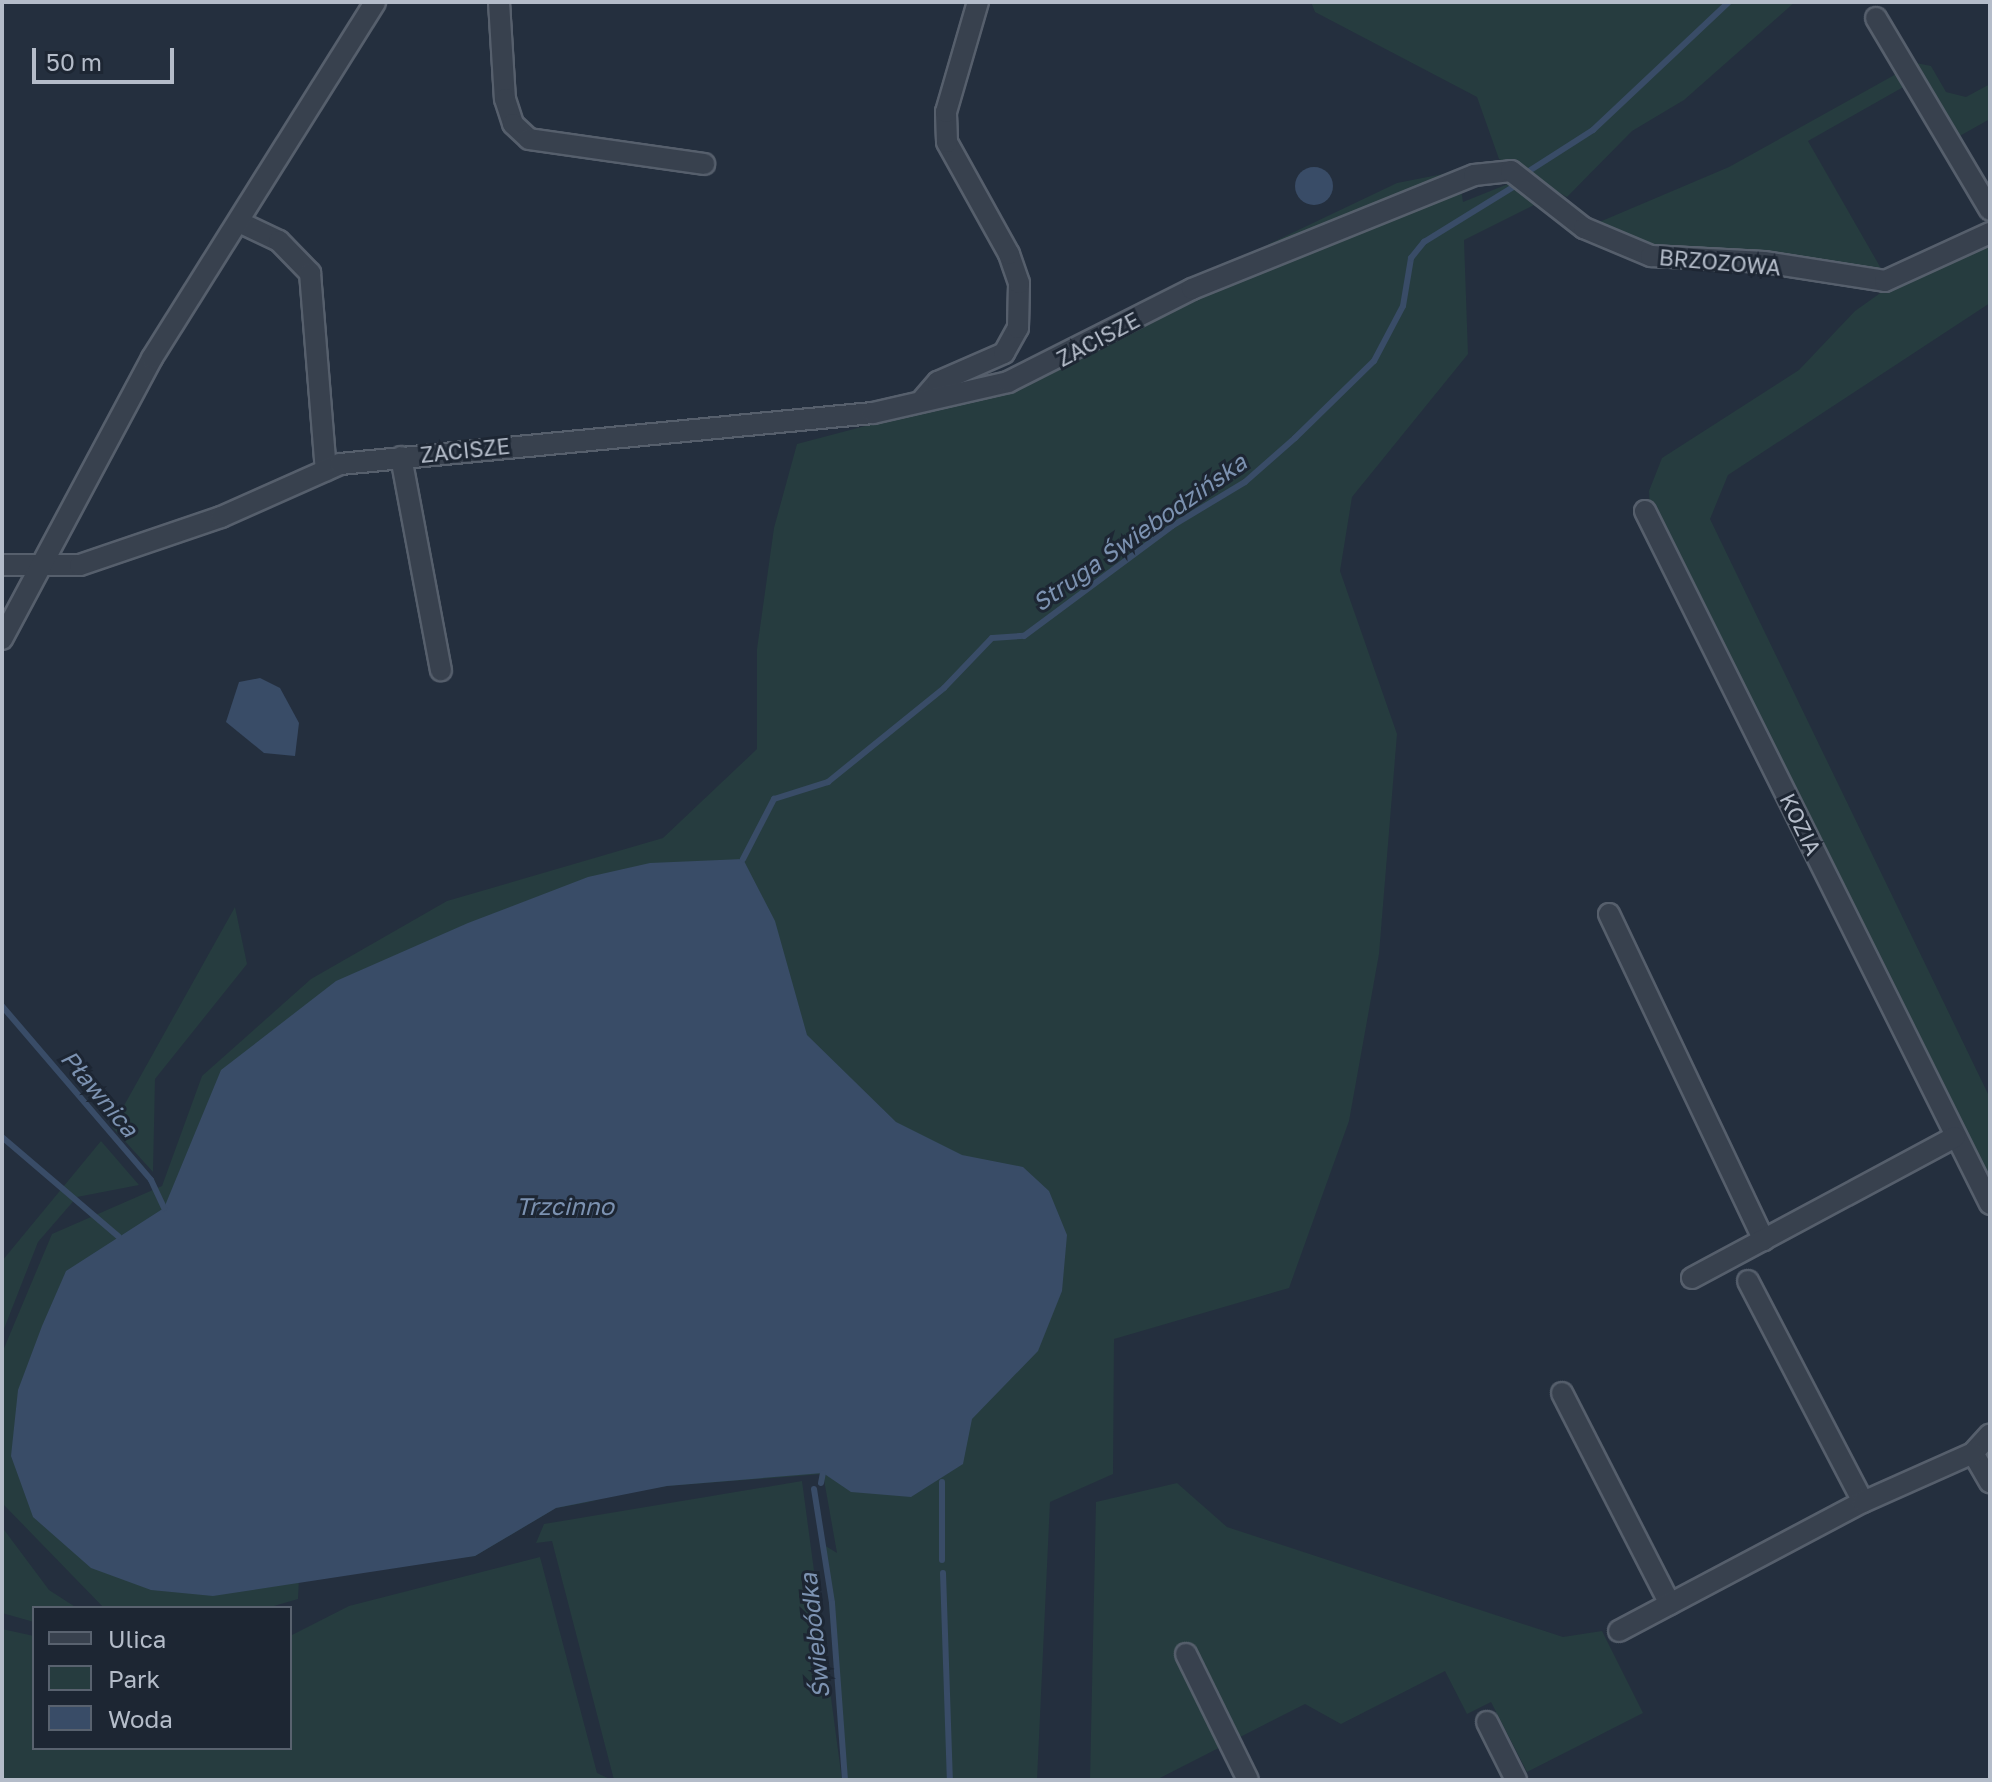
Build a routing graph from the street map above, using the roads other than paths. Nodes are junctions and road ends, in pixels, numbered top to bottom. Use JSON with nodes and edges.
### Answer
{"nodes":[{"id":1,"x":375,"y":2,"type":"edge"},
{"id":2,"x":499,"y":2,"type":"edge"},
{"id":3,"x":978,"y":2,"type":"edge"},
{"id":4,"x":1876,"y":18,"type":"dead end"},
{"id":5,"x":704,"y":164,"type":"dead end"},
{"id":6,"x":1511,"y":171,"type":"joint"},
{"id":7,"x":1990,"y":210,"type":"edge"},
{"id":8,"x":241,"y":223,"type":"junction"},
{"id":9,"x":1990,"y":233,"type":"edge"},
{"id":10,"x":923,"y":399,"type":"junction"},
{"id":11,"x":401,"y":457,"type":"junction"},
{"id":12,"x":326,"y":470,"type":"junction"},
{"id":13,"x":1645,"y":511,"type":"dead end"},
{"id":14,"x":2,"y":565,"type":"edge"},
{"id":15,"x":44,"y":567,"type":"junction"},
{"id":16,"x":2,"y":639,"type":"edge"},
{"id":17,"x":441,"y":670,"type":"dead end"},
{"id":18,"x":1609,"y":914,"type":"dead end"},
{"id":19,"x":1955,"y":1137,"type":"junction"},
{"id":20,"x":1990,"y":1204,"type":"edge"},
{"id":21,"x":1764,"y":1240,"type":"junction"},
{"id":22,"x":1692,"y":1278,"type":"dead end"},
{"id":23,"x":1748,"y":1281,"type":"dead end"},
{"id":24,"x":1562,"y":1393,"type":"dead end"},
{"id":25,"x":1990,"y":1434,"type":"edge"},
{"id":26,"x":1973,"y":1453,"type":"junction"},
{"id":27,"x":1990,"y":1483,"type":"edge"},
{"id":28,"x":1863,"y":1502,"type":"junction"},
{"id":29,"x":1670,"y":1604,"type":"junction"},
{"id":30,"x":1619,"y":1631,"type":"dead end"},
{"id":31,"x":1186,"y":1654,"type":"dead end"},
{"id":32,"x":1487,"y":1722,"type":"dead end"},
{"id":33,"x":1248,"y":1780,"type":"edge"},
{"id":34,"x":1516,"y":1780,"type":"edge"}],
"edges":[{"from":1,"to":8,"type":"street"},
{"from":2,"to":5,"type":"street"},
{"from":3,"to":10,"type":"street"},
{"from":4,"to":7,"type":"street"},
{"from":6,"to":9,"type":"street","name":"BRZOZOWA"},
{"from":6,"to":10,"type":"street","name":"ZACISZE"},
{"from":8,"to":12,"type":"street"},
{"from":8,"to":15,"type":"street"},
{"from":10,"to":11,"type":"street","name":"ZACISZE"},
{"from":11,"to":12,"type":"street","name":"ZACISZE"},
{"from":11,"to":17,"type":"street"},
{"from":12,"to":15,"type":"street","name":"ZACISZE"},
{"from":13,"to":19,"type":"street","name":"KOZIA"},
{"from":14,"to":15,"type":"street","name":"ZACISZE"},
{"from":15,"to":16,"type":"street"},
{"from":18,"to":21,"type":"street"},
{"from":19,"to":20,"type":"street","name":"KOZIA"},
{"from":19,"to":21,"type":"street"},
{"from":21,"to":22,"type":"street"},
{"from":23,"to":28,"type":"street"},
{"from":24,"to":29,"type":"street"},
{"from":25,"to":26,"type":"street"},
{"from":26,"to":27,"type":"street"},
{"from":26,"to":28,"type":"street"},
{"from":28,"to":29,"type":"street"},
{"from":29,"to":30,"type":"street"},
{"from":31,"to":33,"type":"street"},
{"from":32,"to":34,"type":"street"}]}
